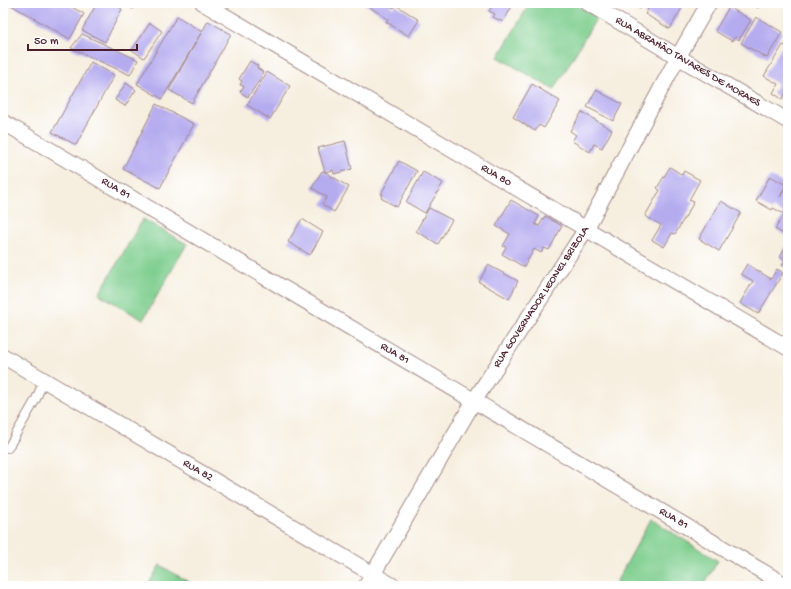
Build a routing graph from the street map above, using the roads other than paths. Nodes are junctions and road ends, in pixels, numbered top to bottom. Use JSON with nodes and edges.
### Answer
{"nodes":[{"id":1,"x":203,"y":3,"type":"edge"},
{"id":2,"x":588,"y":3,"type":"edge"},
{"id":3,"x":709,"y":3,"type":"edge"},
{"id":4,"x":678,"y":58,"type":"junction"},
{"id":5,"x":788,"y":121,"type":"edge"},
{"id":6,"x":3,"y":122,"type":"edge"},
{"id":7,"x":586,"y":229,"type":"junction"},
{"id":8,"x":788,"y":348,"type":"edge"},
{"id":9,"x":3,"y":356,"type":"edge"},
{"id":10,"x":44,"y":380,"type":"junction"},
{"id":11,"x":474,"y":401,"type":"junction"},
{"id":12,"x":8,"y":448,"type":"dead end"},
{"id":13,"x":369,"y":580,"type":"edge"},
{"id":14,"x":393,"y":586,"type":"edge"},
{"id":15,"x":787,"y":586,"type":"edge"}],
"edges":[{"from":1,"to":7,"type":"street","name":"RUA 80"},
{"from":2,"to":4,"type":"street","name":"RUA ABRAHÃO TAVARES DE MORAES"},
{"from":3,"to":4,"type":"street","name":"RUA GOVERNADOR LEONEL BRIZOLA"},
{"from":4,"to":5,"type":"street","name":"RUA ABRAHÃO TAVARES DE MORAES"},
{"from":4,"to":7,"type":"street","name":"RUA GOVERNADOR LEONEL BRIZOLA"},
{"from":6,"to":11,"type":"street","name":"RUA 81"},
{"from":7,"to":8,"type":"street","name":"RUA 80"},
{"from":7,"to":11,"type":"street","name":"RUA GOVERNADOR LEONEL BRIZOLA"},
{"from":9,"to":10,"type":"street","name":"RUA 82"},
{"from":10,"to":12,"type":"lane"},
{"from":10,"to":13,"type":"street","name":"RUA 82"},
{"from":11,"to":13,"type":"street","name":"RUA GOVERNADOR LEONEL BRIZOLA"},
{"from":11,"to":15,"type":"street","name":"RUA 81"},
{"from":13,"to":14,"type":"street","name":"RUA 82"}]}
